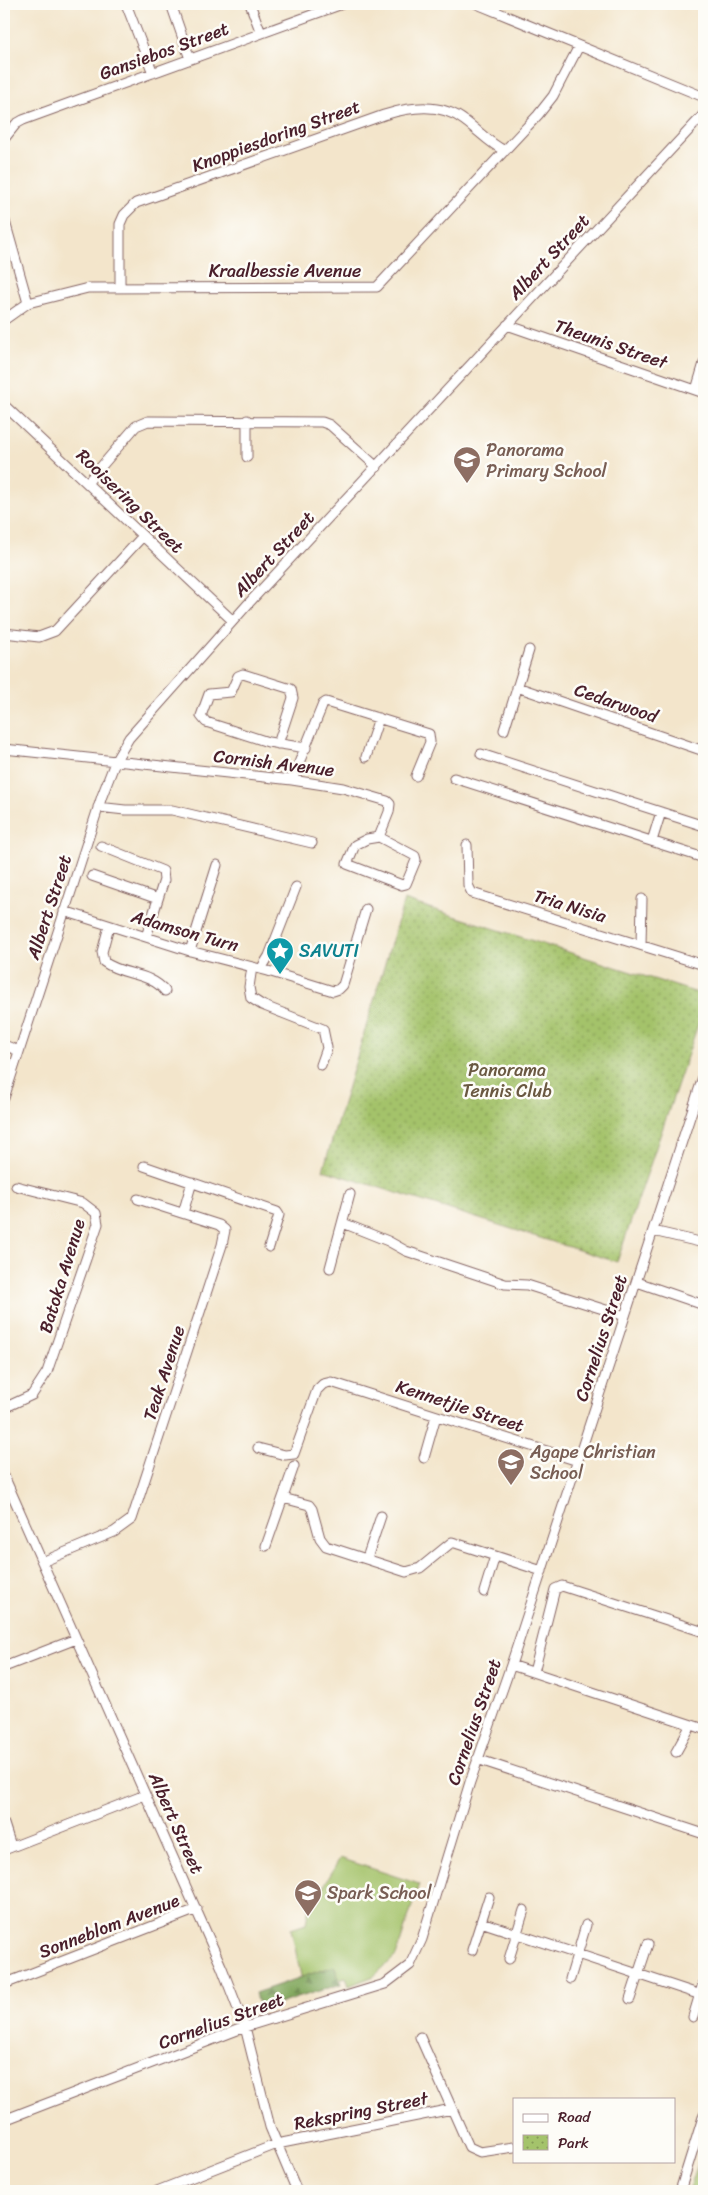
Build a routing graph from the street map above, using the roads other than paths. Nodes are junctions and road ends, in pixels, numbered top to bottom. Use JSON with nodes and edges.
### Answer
{"nodes":[{"id":1,"x":126,"y":4,"type":"edge"},
{"id":2,"x":171,"y":4,"type":"edge"},
{"id":3,"x":250,"y":4,"type":"edge"},
{"id":4,"x":342,"y":4,"type":"edge"},
{"id":5,"x":477,"y":4,"type":"edge"},
{"id":6,"x":328,"y":6,"type":"edge"},
{"id":7,"x":261,"y":33,"type":"junction"},
{"id":8,"x":579,"y":46,"type":"junction"},
{"id":9,"x":190,"y":59,"type":"junction"},
{"id":10,"x":153,"y":73,"type":"junction"},
{"id":11,"x":704,"y":97,"type":"edge"},
{"id":12,"x":704,"y":114,"type":"edge"},
{"id":13,"x":4,"y":139,"type":"edge"},
{"id":14,"x":505,"y":151,"type":"junction"},
{"id":15,"x":4,"y":218,"type":"edge"},
{"id":16,"x":120,"y":286,"type":"junction"},
{"id":17,"x":28,"y":303,"type":"junction"},
{"id":18,"x":4,"y":320,"type":"edge"},
{"id":19,"x":507,"y":325,"type":"junction"},
{"id":20,"x":704,"y":363,"type":"edge"},
{"id":21,"x":700,"y":392,"type":"edge"},
{"id":22,"x":4,"y":405,"type":"edge"},
{"id":23,"x":247,"y":420,"type":"junction"},
{"id":24,"x":247,"y":457,"type":"dead end"},
{"id":25,"x":377,"y":467,"type":"junction"},
{"id":26,"x":88,"y":482,"type":"junction"},
{"id":27,"x":142,"y":537,"type":"junction"},
{"id":28,"x":233,"y":621,"type":"junction"},
{"id":29,"x":4,"y":633,"type":"edge"},
{"id":30,"x":529,"y":650,"type":"dead end"},
{"id":31,"x":518,"y":687,"type":"junction"},
{"id":32,"x":379,"y":718,"type":"junction"},
{"id":33,"x":504,"y":730,"type":"dead end"},
{"id":34,"x":278,"y":744,"type":"junction"},
{"id":35,"x":306,"y":748,"type":"junction"},
{"id":36,"x":4,"y":749,"type":"edge"},
{"id":37,"x":704,"y":751,"type":"edge"},
{"id":38,"x":481,"y":754,"type":"dead end"},
{"id":39,"x":366,"y":757,"type":"dead end"},
{"id":40,"x":116,"y":760,"type":"junction"},
{"id":41,"x":416,"y":776,"type":"dead end"},
{"id":42,"x":454,"y":778,"type":"dead end"},
{"id":43,"x":292,"y":780,"type":"junction"},
{"id":44,"x":98,"y":807,"type":"junction"},
{"id":45,"x":661,"y":812,"type":"junction"},
{"id":46,"x":704,"y":826,"type":"edge"},
{"id":47,"x":379,"y":838,"type":"junction"},
{"id":48,"x":652,"y":842,"type":"junction"},
{"id":49,"x":312,"y":843,"type":"dead end"},
{"id":50,"x":467,"y":845,"type":"dead end"},
{"id":51,"x":101,"y":846,"type":"dead end"},
{"id":52,"x":704,"y":858,"type":"edge"},
{"id":53,"x":217,"y":865,"type":"dead end"},
{"id":54,"x":92,"y":876,"type":"dead end"},
{"id":55,"x":296,"y":887,"type":"dead end"},
{"id":56,"x":158,"y":899,"type":"junction"},
{"id":57,"x":642,"y":900,"type":"dead end"},
{"id":58,"x":366,"y":909,"type":"dead end"},
{"id":59,"x":64,"y":910,"type":"junction"},
{"id":60,"x":109,"y":926,"type":"junction"},
{"id":61,"x":146,"y":937,"type":"junction"},
{"id":62,"x":641,"y":945,"type":"junction"},
{"id":63,"x":190,"y":951,"type":"junction"},
{"id":64,"x":704,"y":965,"type":"edge"},
{"id":65,"x":260,"y":969,"type":"junction"},
{"id":66,"x":165,"y":992,"type":"dead end"},
{"id":67,"x":4,"y":1045,"type":"edge"},
{"id":68,"x":19,"y":1051,"type":"junction"},
{"id":69,"x":321,"y":1065,"type":"dead end"},
{"id":70,"x":704,"y":1074,"type":"edge"},
{"id":71,"x":4,"y":1098,"type":"edge"},
{"id":72,"x":695,"y":1103,"type":"junction"},
{"id":73,"x":704,"y":1106,"type":"edge"},
{"id":74,"x":144,"y":1166,"type":"dead end"},
{"id":75,"x":192,"y":1182,"type":"junction"},
{"id":76,"x":16,"y":1186,"type":"dead end"},
{"id":77,"x":350,"y":1194,"type":"dead end"},
{"id":78,"x":138,"y":1198,"type":"dead end"},
{"id":79,"x":183,"y":1213,"type":"junction"},
{"id":80,"x":342,"y":1223,"type":"junction"},
{"id":81,"x":653,"y":1231,"type":"junction"},
{"id":82,"x":704,"y":1243,"type":"edge"},
{"id":83,"x":269,"y":1246,"type":"dead end"},
{"id":84,"x":330,"y":1268,"type":"dead end"},
{"id":85,"x":637,"y":1282,"type":"junction"},
{"id":86,"x":704,"y":1305,"type":"edge"},
{"id":87,"x":625,"y":1316,"type":"junction"},
{"id":88,"x":4,"y":1408,"type":"edge"},
{"id":89,"x":436,"y":1416,"type":"junction"},
{"id":90,"x":258,"y":1448,"type":"dead end"},
{"id":91,"x":424,"y":1458,"type":"dead end"},
{"id":92,"x":578,"y":1462,"type":"junction"},
{"id":93,"x":294,"y":1466,"type":"dead end"},
{"id":94,"x":4,"y":1476,"type":"edge"},
{"id":95,"x":283,"y":1498,"type":"junction"},
{"id":96,"x":381,"y":1516,"type":"dead end"},
{"id":97,"x":266,"y":1546,"type":"dead end"},
{"id":98,"x":496,"y":1556,"type":"junction"},
{"id":99,"x":367,"y":1558,"type":"junction"},
{"id":100,"x":42,"y":1562,"type":"junction"},
{"id":101,"x":542,"y":1571,"type":"junction"},
{"id":102,"x":484,"y":1592,"type":"dead end"},
{"id":103,"x":704,"y":1632,"type":"edge"},
{"id":104,"x":76,"y":1639,"type":"junction"},
{"id":105,"x":511,"y":1665,"type":"junction"},
{"id":106,"x":4,"y":1667,"type":"edge"},
{"id":107,"x":534,"y":1672,"type":"junction"},
{"id":108,"x":691,"y":1725,"type":"junction"},
{"id":109,"x":704,"y":1729,"type":"edge"},
{"id":110,"x":676,"y":1752,"type":"dead end"},
{"id":111,"x":478,"y":1759,"type":"junction"},
{"id":112,"x":145,"y":1795,"type":"junction"},
{"id":113,"x":4,"y":1824,"type":"edge"},
{"id":114,"x":704,"y":1834,"type":"edge"},
{"id":115,"x":8,"y":1848,"type":"edge"},
{"id":116,"x":489,"y":1897,"type":"dead end"},
{"id":117,"x":197,"y":1909,"type":"junction"},
{"id":118,"x":524,"y":1910,"type":"dead end"},
{"id":119,"x":481,"y":1922,"type":"junction"},
{"id":120,"x":586,"y":1925,"type":"dead end"},
{"id":121,"x":516,"y":1934,"type":"junction"},
{"id":122,"x":648,"y":1944,"type":"dead end"},
{"id":123,"x":472,"y":1950,"type":"dead end"},
{"id":124,"x":577,"y":1954,"type":"junction"},
{"id":125,"x":509,"y":1960,"type":"dead end"},
{"id":126,"x":638,"y":1975,"type":"junction"},
{"id":127,"x":570,"y":1979,"type":"dead end"},
{"id":128,"x":704,"y":1980,"type":"edge"},
{"id":129,"x":4,"y":1984,"type":"edge"},
{"id":130,"x":702,"y":1996,"type":"edge"},
{"id":131,"x":630,"y":1999,"type":"dead end"},
{"id":132,"x":693,"y":2017,"type":"dead end"},
{"id":133,"x":245,"y":2027,"type":"junction"},
{"id":134,"x":420,"y":2037,"type":"dead end"},
{"id":135,"x":452,"y":2109,"type":"junction"},
{"id":136,"x":704,"y":2114,"type":"edge"},
{"id":137,"x":4,"y":2120,"type":"edge"},
{"id":138,"x":277,"y":2144,"type":"junction"},
{"id":139,"x":513,"y":2147,"type":"edge"},
{"id":140,"x":157,"y":2191,"type":"edge"},
{"id":141,"x":297,"y":2191,"type":"edge"},
{"id":142,"x":680,"y":2191,"type":"edge"}],
"edges":[{"from":1,"to":10,"type":"street"},
{"from":2,"to":9,"type":"street"},
{"from":3,"to":7,"type":"street"},
{"from":4,"to":6,"type":"street","name":"Gansiebos Street"},
{"from":5,"to":8,"type":"street"},
{"from":6,"to":7,"type":"street","name":"Gansiebos Street"},
{"from":7,"to":9,"type":"street","name":"Gansiebos Street"},
{"from":8,"to":11,"type":"street"},
{"from":8,"to":14,"type":"street","name":"Kraalbessie Avenue"},
{"from":9,"to":10,"type":"street","name":"Gansiebos Street"},
{"from":10,"to":13,"type":"street","name":"Gansiebos Street"},
{"from":12,"to":19,"type":"street","name":"Albert Street"},
{"from":14,"to":16,"type":"street","name":"Kraalbessie Avenue"},
{"from":14,"to":16,"type":"street","name":"Knoppiesdoring Street"},
{"from":15,"to":17,"type":"street"},
{"from":16,"to":17,"type":"street","name":"Kraalbessie Avenue"},
{"from":17,"to":18,"type":"street","name":"Kraalbessie Avenue"},
{"from":19,"to":21,"type":"street","name":"Theunis Street"},
{"from":19,"to":25,"type":"street","name":"Albert Street"},
{"from":20,"to":21,"type":"street"},
{"from":22,"to":26,"type":"street","name":"Rooisering Street"},
{"from":23,"to":24,"type":"street"},
{"from":23,"to":25,"type":"street"},
{"from":23,"to":26,"type":"street"},
{"from":25,"to":28,"type":"street","name":"Albert Street"},
{"from":26,"to":27,"type":"street","name":"Rooisering Street"},
{"from":27,"to":28,"type":"street","name":"Rooisering Street"},
{"from":27,"to":29,"type":"street"},
{"from":28,"to":40,"type":"street","name":"Albert Street"},
{"from":30,"to":31,"type":"street"},
{"from":31,"to":33,"type":"street"},
{"from":31,"to":37,"type":"street","name":"Cedarwood"},
{"from":32,"to":35,"type":"street"},
{"from":32,"to":39,"type":"street"},
{"from":32,"to":41,"type":"street"},
{"from":34,"to":34,"type":"street"},
{"from":34,"to":35,"type":"street"},
{"from":35,"to":43,"type":"street"},
{"from":36,"to":40,"type":"street","name":"Cornish Avenue"},
{"from":38,"to":45,"type":"street"},
{"from":40,"to":43,"type":"street","name":"Cornish Avenue"},
{"from":40,"to":44,"type":"street","name":"Albert Street"},
{"from":42,"to":48,"type":"street"},
{"from":43,"to":47,"type":"street","name":"Cornish Avenue"},
{"from":44,"to":49,"type":"street"},
{"from":44,"to":59,"type":"street","name":"Albert Street"},
{"from":45,"to":46,"type":"street"},
{"from":45,"to":48,"type":"street"},
{"from":47,"to":47,"type":"street"},
{"from":48,"to":52,"type":"street"},
{"from":50,"to":62,"type":"street","name":"Tria Nisia"},
{"from":51,"to":56,"type":"street"},
{"from":53,"to":63,"type":"street"},
{"from":54,"to":56,"type":"street"},
{"from":55,"to":65,"type":"street"},
{"from":56,"to":61,"type":"street"},
{"from":57,"to":62,"type":"street"},
{"from":58,"to":65,"type":"street"},
{"from":59,"to":60,"type":"street","name":"Adamson Turn"},
{"from":59,"to":68,"type":"street","name":"Albert Street"},
{"from":60,"to":61,"type":"street","name":"Adamson Turn"},
{"from":60,"to":66,"type":"street","name":"Adamson Turn"},
{"from":61,"to":63,"type":"street","name":"Adamson Turn"},
{"from":62,"to":64,"type":"street","name":"Tria Nisia"},
{"from":63,"to":65,"type":"street","name":"Adamson Turn"},
{"from":65,"to":69,"type":"street","name":"Adamson Turn"},
{"from":67,"to":68,"type":"street"},
{"from":68,"to":71,"type":"street","name":"Albert Street"},
{"from":70,"to":72,"type":"street","name":"Cornelius Street"},
{"from":72,"to":73,"type":"street"},
{"from":72,"to":81,"type":"street","name":"Cornelius Street"},
{"from":74,"to":75,"type":"street"},
{"from":75,"to":79,"type":"street"},
{"from":75,"to":83,"type":"street"},
{"from":76,"to":88,"type":"street","name":"Batoka Avenue"},
{"from":77,"to":80,"type":"street"},
{"from":78,"to":79,"type":"street","name":"Teak Avenue"},
{"from":79,"to":100,"type":"street","name":"Teak Avenue"},
{"from":80,"to":84,"type":"street"},
{"from":80,"to":87,"type":"street"},
{"from":81,"to":82,"type":"street"},
{"from":81,"to":85,"type":"street","name":"Cornelius Street"},
{"from":85,"to":86,"type":"street"},
{"from":85,"to":87,"type":"street","name":"Cornelius Street"},
{"from":87,"to":92,"type":"street","name":"Cornelius Street"},
{"from":89,"to":90,"type":"street","name":"Kennetjie Street"},
{"from":89,"to":91,"type":"street"},
{"from":89,"to":92,"type":"street","name":"Kennetjie Street"},
{"from":92,"to":101,"type":"street","name":"Cornelius Street"},
{"from":93,"to":95,"type":"street"},
{"from":94,"to":100,"type":"street","name":"Albert Street"},
{"from":95,"to":97,"type":"street"},
{"from":95,"to":99,"type":"street"},
{"from":96,"to":99,"type":"street"},
{"from":98,"to":99,"type":"street"},
{"from":98,"to":101,"type":"street"},
{"from":98,"to":102,"type":"street"},
{"from":100,"to":104,"type":"street","name":"Albert Street"},
{"from":101,"to":105,"type":"street","name":"Cornelius Street"},
{"from":103,"to":107,"type":"street"},
{"from":104,"to":106,"type":"street"},
{"from":104,"to":112,"type":"street","name":"Albert Street"},
{"from":105,"to":107,"type":"street"},
{"from":105,"to":111,"type":"street","name":"Cornelius Street"},
{"from":107,"to":108,"type":"street"},
{"from":108,"to":109,"type":"street"},
{"from":108,"to":110,"type":"street"},
{"from":111,"to":114,"type":"street"},
{"from":111,"to":133,"type":"street","name":"Cornelius Street"},
{"from":112,"to":115,"type":"street"},
{"from":112,"to":117,"type":"street","name":"Albert Street"},
{"from":113,"to":115,"type":"street"},
{"from":116,"to":119,"type":"street"},
{"from":117,"to":129,"type":"street","name":"Sonneblom Avenue"},
{"from":117,"to":133,"type":"street","name":"Albert Street"},
{"from":118,"to":121,"type":"street"},
{"from":119,"to":121,"type":"street"},
{"from":119,"to":123,"type":"street"},
{"from":120,"to":124,"type":"street"},
{"from":121,"to":124,"type":"street"},
{"from":121,"to":125,"type":"street"},
{"from":122,"to":126,"type":"street"},
{"from":124,"to":126,"type":"street"},
{"from":124,"to":127,"type":"street"},
{"from":126,"to":130,"type":"street"},
{"from":126,"to":131,"type":"street"},
{"from":128,"to":130,"type":"street"},
{"from":130,"to":132,"type":"street"},
{"from":133,"to":137,"type":"street","name":"Cornelius Street"},
{"from":133,"to":138,"type":"street","name":"Albert Street"},
{"from":134,"to":135,"type":"street"},
{"from":135,"to":138,"type":"street","name":"Rekspring Street"},
{"from":135,"to":139,"type":"street"},
{"from":136,"to":142,"type":"street"},
{"from":138,"to":140,"type":"street","name":"Rekspring Street"},
{"from":138,"to":141,"type":"street","name":"Albert Street"}]}
